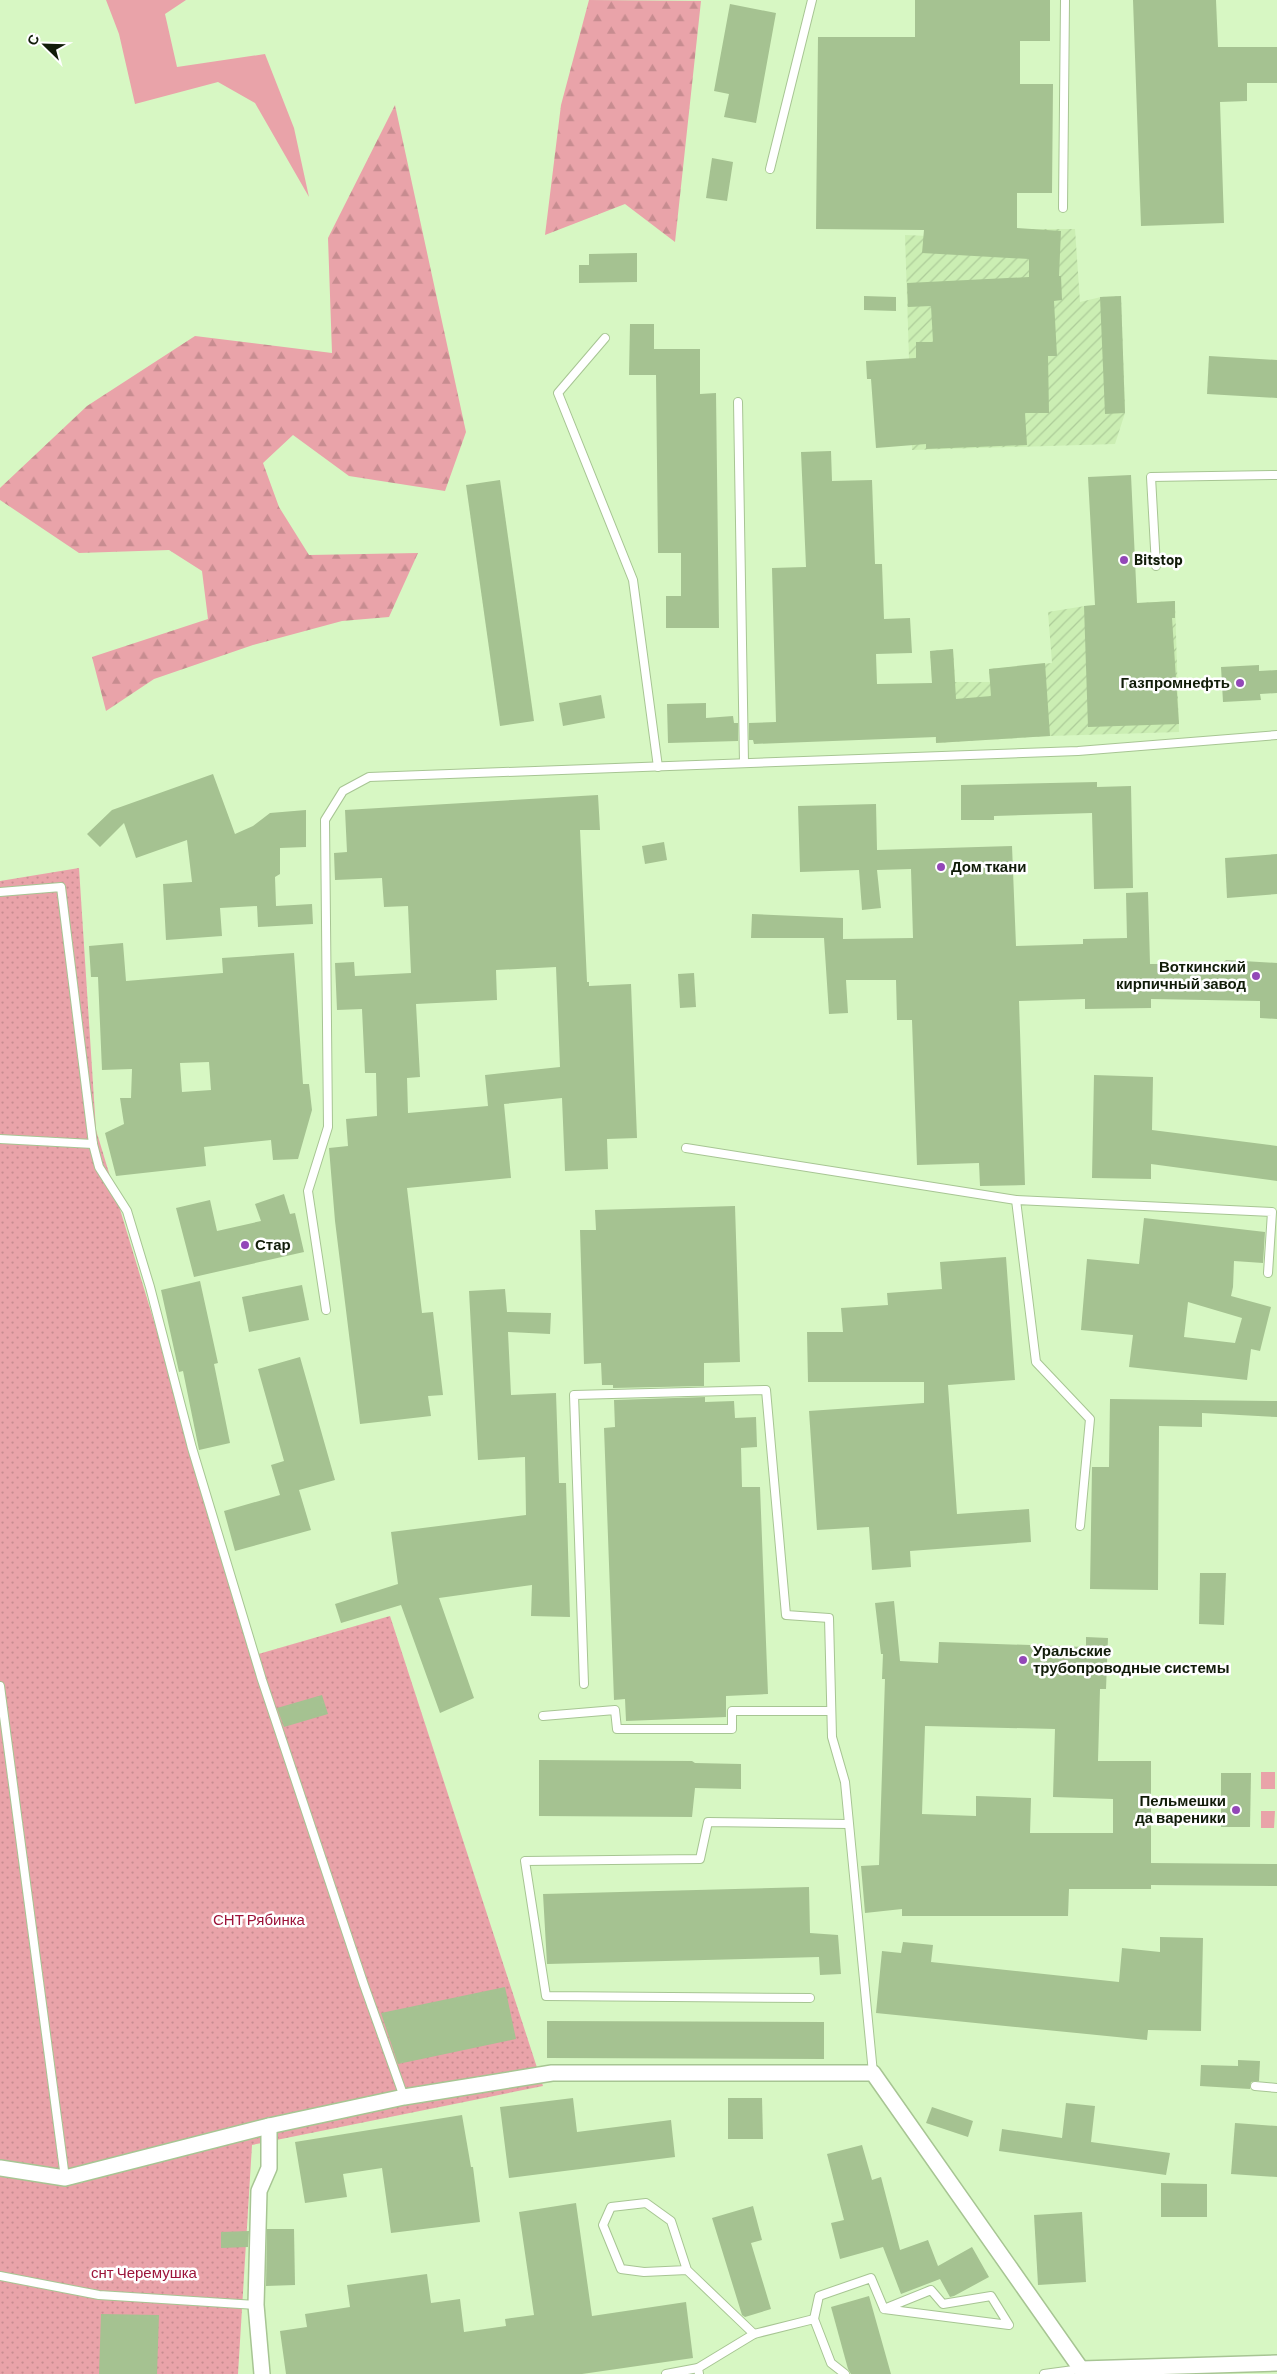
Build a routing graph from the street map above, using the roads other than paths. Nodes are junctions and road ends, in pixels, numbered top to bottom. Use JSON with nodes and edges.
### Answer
{"nodes":[{"id":1,"x":812,"y":0,"type":"edge"},
{"id":2,"x":1065,"y":0,"type":"edge"},
{"id":3,"x":770,"y":170,"type":"dead end"},
{"id":4,"x":1063,"y":208,"type":"dead end"},
{"id":5,"x":605,"y":338,"type":"dead end"},
{"id":6,"x":738,"y":402,"type":"dead end"},
{"id":7,"x":1277,"y":475,"type":"edge"},
{"id":8,"x":1156,"y":566,"type":"dead end"},
{"id":9,"x":1277,"y":735,"type":"edge"},
{"id":10,"x":744,"y":763,"type":"junction"},
{"id":11,"x":658,"y":767,"type":"junction"},
{"id":12,"x":0,"y":892,"type":"edge"},
{"id":13,"x":0,"y":1139,"type":"edge"},
{"id":14,"x":93,"y":1144,"type":"junction"},
{"id":15,"x":686,"y":1148,"type":"dead end"},
{"id":16,"x":1016,"y":1200,"type":"junction"},
{"id":17,"x":1275,"y":1212,"type":"edge"},
{"id":18,"x":1268,"y":1273,"type":"dead end"},
{"id":19,"x":326,"y":1310,"type":"dead end"},
{"id":20,"x":1080,"y":1526,"type":"dead end"},
{"id":21,"x":584,"y":1684,"type":"dead end"},
{"id":22,"x":0,"y":1686,"type":"edge"},
{"id":23,"x":831,"y":1711,"type":"junction"},
{"id":24,"x":543,"y":1716,"type":"dead end"},
{"id":25,"x":848,"y":1824,"type":"junction"},
{"id":26,"x":810,"y":1998,"type":"dead end"},
{"id":27,"x":873,"y":2073,"type":"junction"},
{"id":28,"x":1255,"y":2086,"type":"dead end"},
{"id":29,"x":1277,"y":2088,"type":"edge"},
{"id":30,"x":404,"y":2097,"type":"junction"},
{"id":31,"x":269,"y":2126,"type":"junction"},
{"id":32,"x":0,"y":2168,"type":"edge"},
{"id":33,"x":65,"y":2178,"type":"junction"},
{"id":34,"x":687,"y":2270,"type":"junction"},
{"id":35,"x":0,"y":2276,"type":"edge"},
{"id":36,"x":256,"y":2305,"type":"junction"},
{"id":37,"x":884,"y":2309,"type":"junction"},
{"id":38,"x":814,"y":2319,"type":"junction"},
{"id":39,"x":754,"y":2334,"type":"junction"},
{"id":40,"x":1277,"y":2363,"type":"edge"},
{"id":41,"x":1081,"y":2369,"type":"junction"},
{"id":42,"x":698,"y":2371,"type":"edge"},
{"id":43,"x":262,"y":2374,"type":"edge"},
{"id":44,"x":666,"y":2374,"type":"edge"},
{"id":45,"x":845,"y":2374,"type":"edge"},
{"id":46,"x":1044,"y":2374,"type":"edge"}],
"edges":[{"from":1,"to":3,"type":"lane"},
{"from":2,"to":4,"type":"lane"},
{"from":5,"to":11,"type":"lane"},
{"from":6,"to":10,"type":"lane"},
{"from":7,"to":8,"type":"lane"},
{"from":9,"to":10,"type":"lane"},
{"from":10,"to":11,"type":"lane"},
{"from":11,"to":19,"type":"lane"},
{"from":12,"to":14,"type":"lane"},
{"from":13,"to":14,"type":"lane"},
{"from":14,"to":30,"type":"lane"},
{"from":15,"to":16,"type":"lane"},
{"from":16,"to":17,"type":"lane"},
{"from":16,"to":20,"type":"lane"},
{"from":17,"to":18,"type":"lane"},
{"from":21,"to":23,"type":"lane"},
{"from":22,"to":33,"type":"lane"},
{"from":23,"to":24,"type":"lane"},
{"from":23,"to":25,"type":"lane"},
{"from":25,"to":26,"type":"lane"},
{"from":25,"to":27,"type":"lane"},
{"from":27,"to":30,"type":"street"},
{"from":27,"to":41,"type":"street"},
{"from":28,"to":29,"type":"lane"},
{"from":30,"to":31,"type":"street"},
{"from":31,"to":33,"type":"street"},
{"from":31,"to":36,"type":"street"},
{"from":32,"to":33,"type":"street"},
{"from":34,"to":34,"type":"lane"},
{"from":34,"to":39,"type":"lane"},
{"from":35,"to":36,"type":"lane"},
{"from":36,"to":43,"type":"street"},
{"from":37,"to":37,"type":"lane"},
{"from":37,"to":38,"type":"lane"},
{"from":38,"to":39,"type":"lane"},
{"from":38,"to":45,"type":"lane"},
{"from":39,"to":42,"type":"lane"},
{"from":40,"to":41,"type":"street"},
{"from":41,"to":46,"type":"lane"},
{"from":42,"to":44,"type":"lane"}]}
